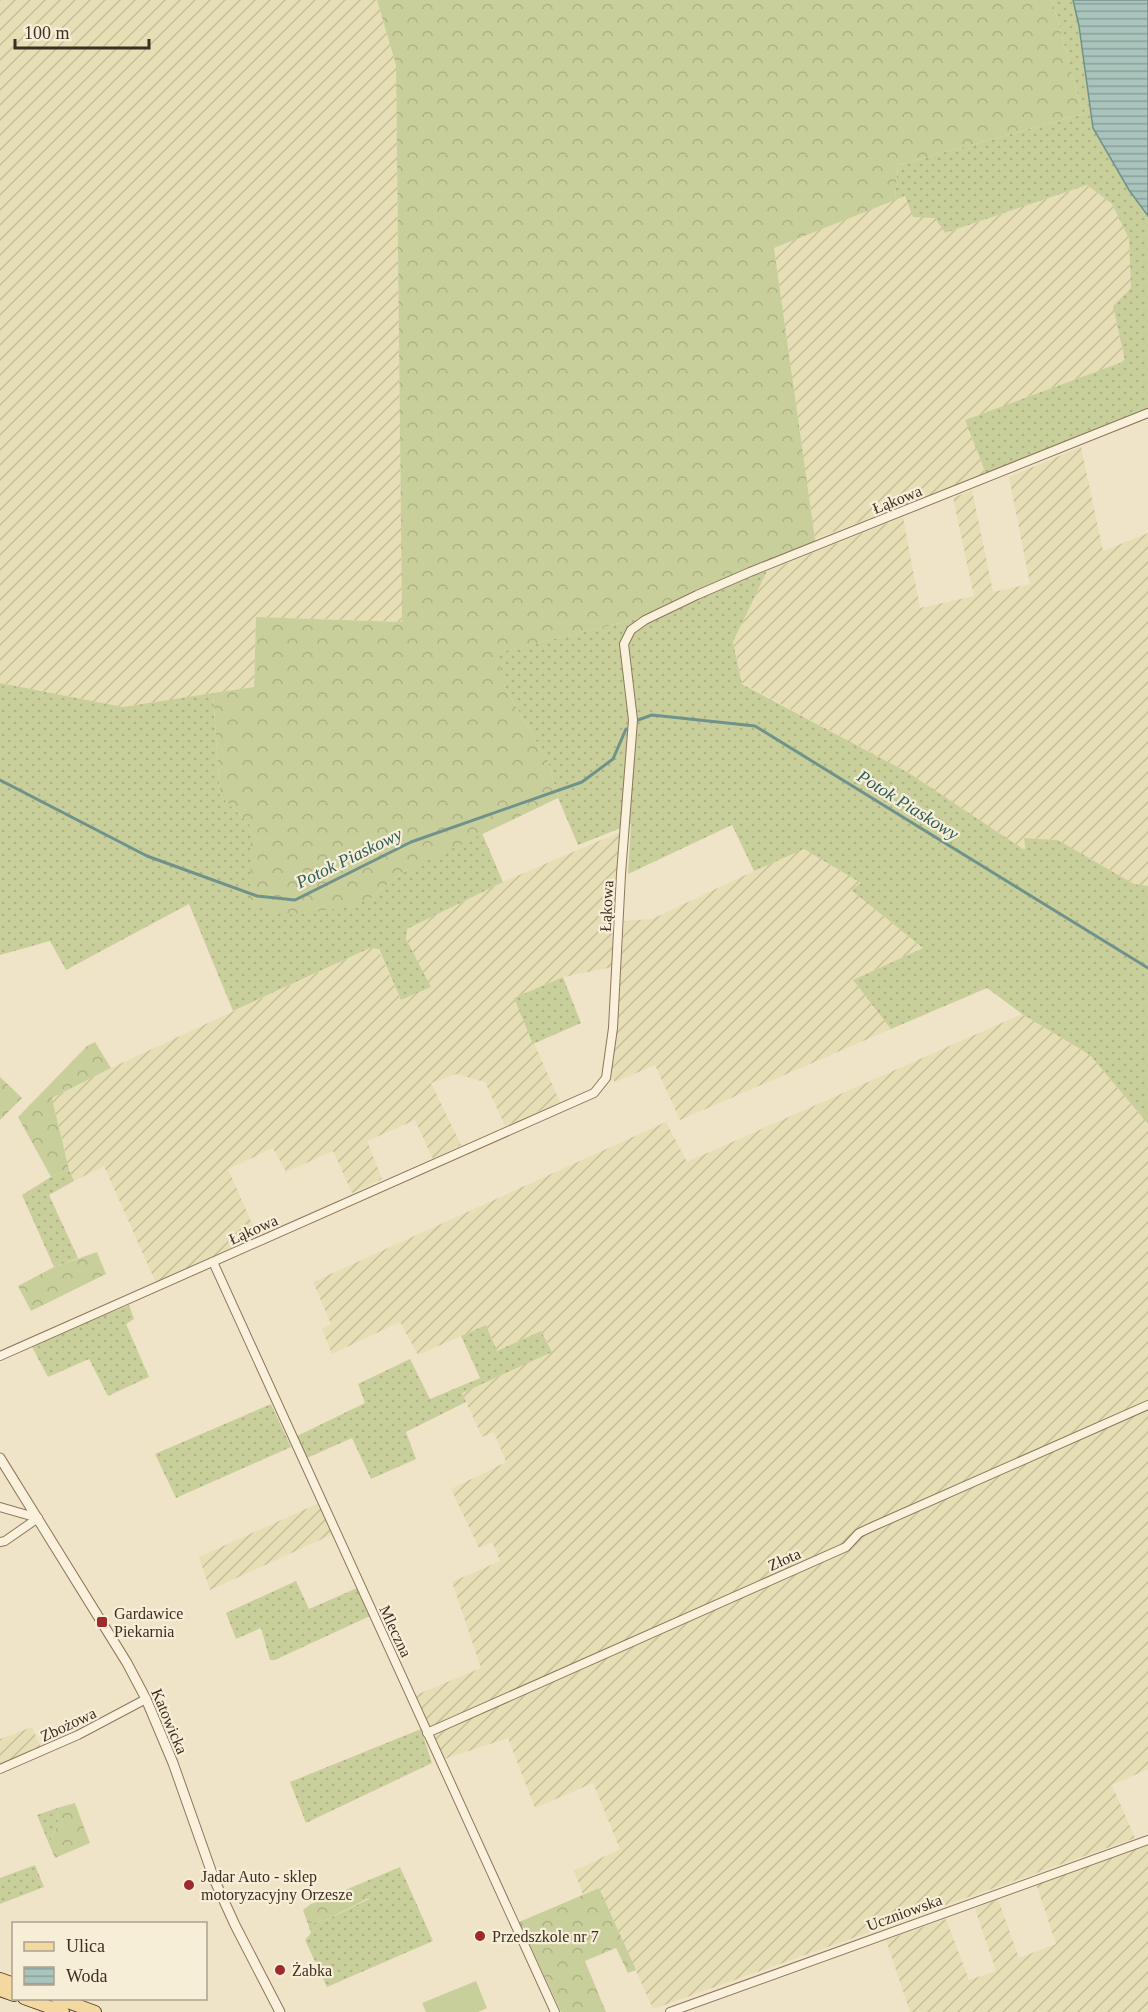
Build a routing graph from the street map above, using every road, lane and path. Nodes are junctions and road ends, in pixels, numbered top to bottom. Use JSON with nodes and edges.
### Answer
{"nodes":[{"id":1,"x":1148,"y":413,"type":"edge"},
{"id":2,"x":213,"y":1262,"type":"junction"},
{"id":3,"x":0,"y":1356,"type":"edge"},
{"id":4,"x":1148,"y":1405,"type":"edge"},
{"id":5,"x":0,"y":1458,"type":"edge"},
{"id":6,"x":0,"y":1507,"type":"edge"},
{"id":7,"x":38,"y":1518,"type":"junction"},
{"id":8,"x":0,"y":1542,"type":"edge"},
{"id":9,"x":146,"y":1699,"type":"junction"},
{"id":10,"x":427,"y":1733,"type":"junction"},
{"id":11,"x":0,"y":1769,"type":"edge"},
{"id":12,"x":1148,"y":1840,"type":"edge"},
{"id":13,"x":30,"y":2000,"type":"edge"},
{"id":14,"x":62,"y":2000,"type":"edge"},
{"id":15,"x":63,"y":2012,"type":"edge"},
{"id":16,"x":95,"y":2012,"type":"edge"},
{"id":17,"x":280,"y":2012,"type":"edge"},
{"id":18,"x":555,"y":2012,"type":"edge"},
{"id":19,"x":670,"y":2012,"type":"edge"}],
"edges":[{"from":1,"to":2,"type":"street","name":"Łąkowa"},
{"from":2,"to":3,"type":"street","name":"Łąkowa"},
{"from":2,"to":10,"type":"street","name":"Mleczna"},
{"from":4,"to":10,"type":"street","name":"Złota"},
{"from":5,"to":7,"type":"street","name":"Katowicka"},
{"from":6,"to":7,"type":"street"},
{"from":7,"to":8,"type":"street"},
{"from":7,"to":9,"type":"street","name":"Katowicka"},
{"from":9,"to":11,"type":"street","name":"Zbożowa"},
{"from":9,"to":17,"type":"street","name":"Katowicka"},
{"from":10,"to":18,"type":"street","name":"Mleczna"},
{"from":12,"to":19,"type":"street","name":"Uczniowska"},
{"from":13,"to":15,"type":"main road"},
{"from":14,"to":16,"type":"main road"}]}
